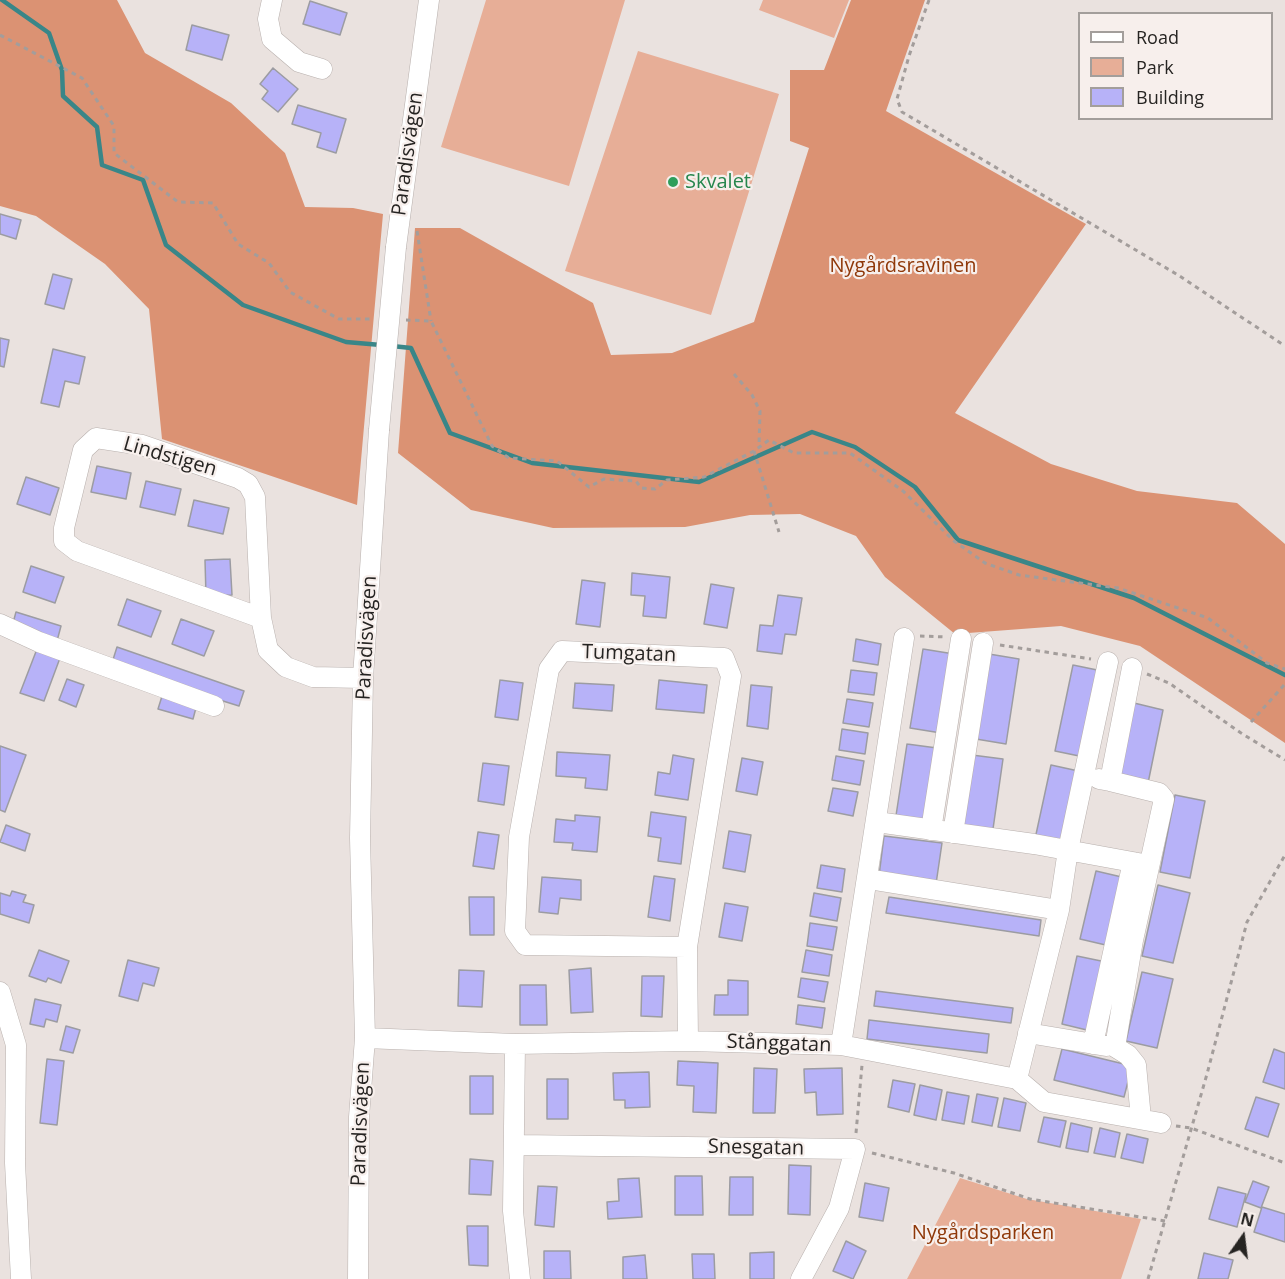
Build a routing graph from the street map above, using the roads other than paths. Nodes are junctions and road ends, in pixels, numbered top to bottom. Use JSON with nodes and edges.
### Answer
{"nodes":[{"id":1,"x":272,"y":0,"type":"edge"},
{"id":2,"x":429,"y":0,"type":"edge"},
{"id":3,"x":322,"y":69,"type":"dead end"},
{"id":4,"x":261,"y":618,"type":"junction"},
{"id":5,"x":0,"y":624,"type":"edge"},
{"id":6,"x":903,"y":638,"type":"dead end"},
{"id":7,"x":961,"y":639,"type":"dead end"},
{"id":8,"x":983,"y":643,"type":"dead end"},
{"id":9,"x":1108,"y":662,"type":"dead end"},
{"id":10,"x":1132,"y":668,"type":"dead end"},
{"id":11,"x":363,"y":678,"type":"junction"},
{"id":12,"x":214,"y":706,"type":"dead end"},
{"id":13,"x":1084,"y":775,"type":"junction"},
{"id":14,"x":1110,"y":781,"type":"junction"},
{"id":15,"x":876,"y":822,"type":"junction"},
{"id":16,"x":931,"y":830,"type":"junction"},
{"id":17,"x":953,"y":833,"type":"junction"},
{"id":18,"x":1068,"y":850,"type":"junction"},
{"id":19,"x":1141,"y":863,"type":"junction"},
{"id":20,"x":868,"y":879,"type":"junction"},
{"id":21,"x":1059,"y":910,"type":"junction"},
{"id":22,"x":687,"y":947,"type":"junction"},
{"id":23,"x":0,"y":992,"type":"edge"},
{"id":24,"x":1028,"y":1033,"type":"junction"},
{"id":25,"x":365,"y":1038,"type":"junction"},
{"id":26,"x":688,"y":1041,"type":"junction"},
{"id":27,"x":515,"y":1044,"type":"junction"},
{"id":28,"x":1093,"y":1044,"type":"junction"},
{"id":29,"x":841,"y":1046,"type":"junction"},
{"id":30,"x":1115,"y":1047,"type":"junction"},
{"id":31,"x":1017,"y":1079,"type":"junction"},
{"id":32,"x":1141,"y":1119,"type":"junction"},
{"id":33,"x":1161,"y":1123,"type":"dead end"},
{"id":34,"x":516,"y":1145,"type":"junction"},
{"id":35,"x":21,"y":1279,"type":"edge"},
{"id":36,"x":358,"y":1279,"type":"edge"},
{"id":37,"x":520,"y":1279,"type":"edge"},
{"id":38,"x":801,"y":1279,"type":"edge"}],
"edges":[{"from":1,"to":3,"type":"street"},
{"from":2,"to":11,"type":"street","name":"Paradisvägen","bridge":true},
{"from":4,"to":4,"type":"street","name":"Lindstigen"},
{"from":4,"to":11,"type":"street","name":"Lindstigen"},
{"from":5,"to":12,"type":"street"},
{"from":6,"to":15,"type":"street"},
{"from":7,"to":16,"type":"street"},
{"from":8,"to":17,"type":"street"},
{"from":9,"to":13,"type":"street"},
{"from":10,"to":14,"type":"street"},
{"from":11,"to":25,"type":"street","name":"Paradisvägen"},
{"from":13,"to":14,"type":"street"},
{"from":13,"to":18,"type":"street"},
{"from":14,"to":19,"type":"street"},
{"from":15,"to":16,"type":"street"},
{"from":15,"to":20,"type":"street"},
{"from":16,"to":17,"type":"street"},
{"from":17,"to":18,"type":"street"},
{"from":18,"to":19,"type":"street"},
{"from":18,"to":21,"type":"street"},
{"from":19,"to":28,"type":"street"},
{"from":19,"to":30,"type":"street"},
{"from":20,"to":21,"type":"street"},
{"from":20,"to":29,"type":"street"},
{"from":21,"to":24,"type":"street"},
{"from":22,"to":22,"type":"street","name":"Tumgatan"},
{"from":22,"to":26,"type":"street","name":"Tumgatan"},
{"from":23,"to":35,"type":"street"},
{"from":24,"to":28,"type":"street"},
{"from":24,"to":31,"type":"street"},
{"from":25,"to":27,"type":"street","name":"Stånggatan"},
{"from":25,"to":36,"type":"street","name":"Paradisvägen"},
{"from":26,"to":27,"type":"street","name":"Stånggatan"},
{"from":26,"to":29,"type":"street","name":"Stånggatan"},
{"from":27,"to":34,"type":"street"},
{"from":28,"to":30,"type":"street"},
{"from":29,"to":31,"type":"street","name":"Stånggatan"},
{"from":30,"to":32,"type":"street"},
{"from":31,"to":32,"type":"street"},
{"from":32,"to":33,"type":"street"},
{"from":34,"to":37,"type":"street"},
{"from":34,"to":38,"type":"street","name":"Snesgatan"}]}
